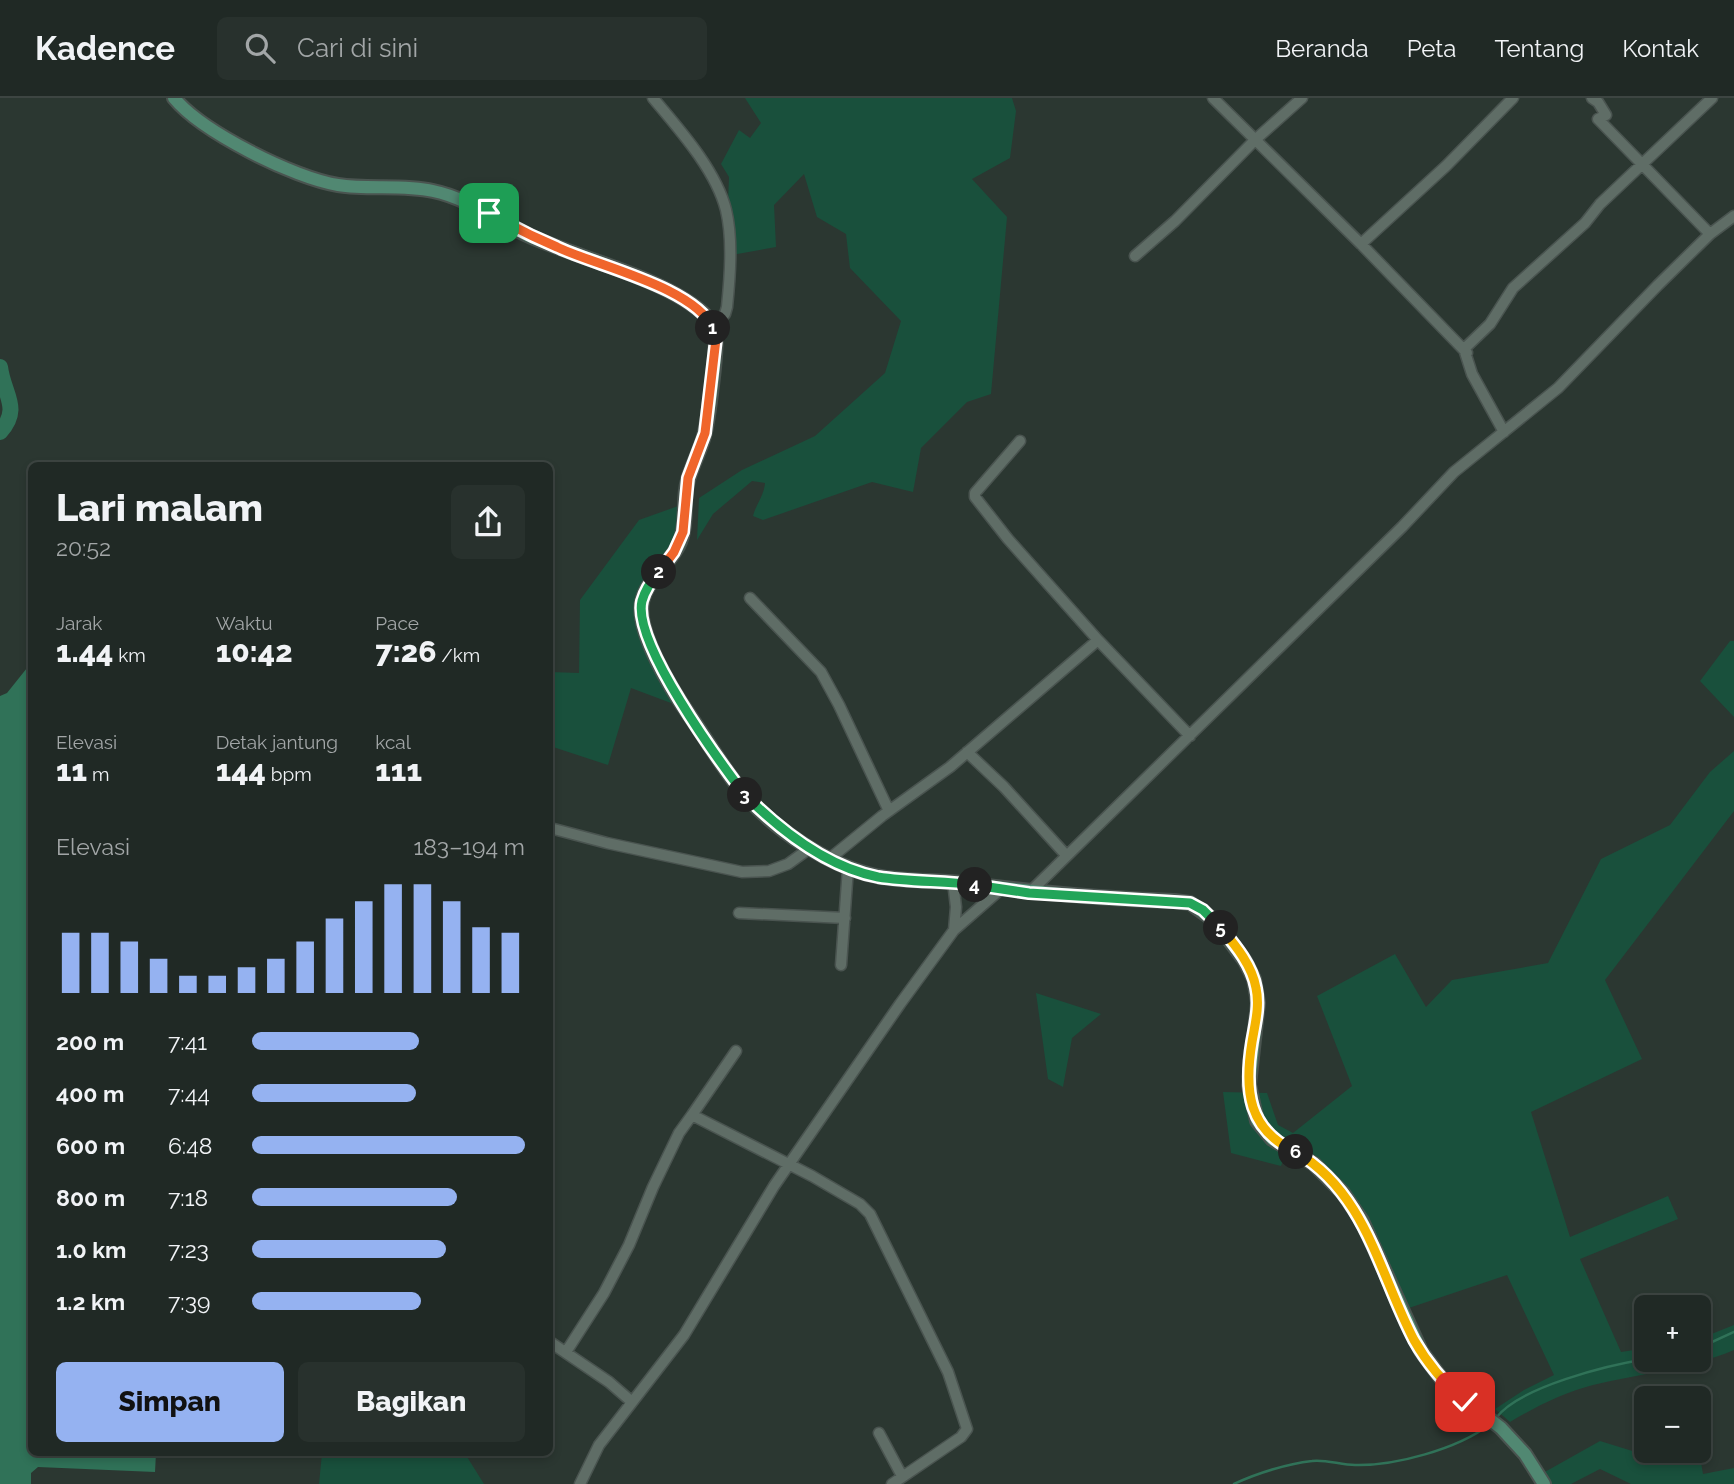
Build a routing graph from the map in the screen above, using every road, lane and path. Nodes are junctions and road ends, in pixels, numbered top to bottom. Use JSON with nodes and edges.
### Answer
{"nodes":[{"id":1,"x":174,"y":98,"type":"edge"},
{"id":2,"x":653,"y":98,"type":"edge"},
{"id":3,"x":1213,"y":98,"type":"edge"},
{"id":4,"x":1302,"y":98,"type":"edge"},
{"id":5,"x":1513,"y":98,"type":"edge"},
{"id":6,"x":1592,"y":98,"type":"edge"},
{"id":7,"x":1712,"y":98,"type":"edge"},
{"id":8,"x":1256,"y":139,"type":"junction"},
{"id":9,"x":1643,"y":164,"type":"junction"},
{"id":10,"x":1734,"y":216,"type":"edge"},
{"id":11,"x":1710,"y":234,"type":"junction"},
{"id":12,"x":1362,"y":244,"type":"junction"},
{"id":13,"x":1135,"y":256,"type":"dead end"},
{"id":14,"x":712,"y":325,"type":"junction"},
{"id":15,"x":1467,"y":353,"type":"junction"},
{"id":16,"x":1504,"y":432,"type":"junction"},
{"id":17,"x":1020,"y":442,"type":"dead end"},
{"id":18,"x":750,"y":598,"type":"dead end"},
{"id":19,"x":1098,"y":640,"type":"junction"},
{"id":20,"x":1189,"y":736,"type":"junction"},
{"id":21,"x":967,"y":752,"type":"junction"},
{"id":22,"x":890,"y":811,"type":"junction"},
{"id":23,"x":553,"y":829,"type":"edge"},
{"id":24,"x":810,"y":848,"type":"junction"},
{"id":25,"x":1066,"y":855,"type":"junction"},
{"id":26,"x":828,"y":860,"type":"junction"},
{"id":27,"x":848,"y":868,"type":"junction"},
{"id":28,"x":953,"y":882,"type":"junction"},
{"id":29,"x":1002,"y":888,"type":"junction"},
{"id":30,"x":1029,"y":893,"type":"junction"},
{"id":31,"x":738,"y":913,"type":"dead end"},
{"id":32,"x":845,"y":918,"type":"junction"},
{"id":33,"x":954,"y":930,"type":"junction"},
{"id":34,"x":841,"y":965,"type":"dead end"},
{"id":35,"x":736,"y":1051,"type":"dead end"},
{"id":36,"x":692,"y":1115,"type":"junction"},
{"id":37,"x":789,"y":1164,"type":"junction"},
{"id":38,"x":553,"y":1344,"type":"edge"},
{"id":39,"x":566,"y":1352,"type":"junction"},
{"id":40,"x":632,"y":1402,"type":"junction"},
{"id":41,"x":879,"y":1433,"type":"dead end"},
{"id":42,"x":902,"y":1476,"type":"junction"},
{"id":43,"x":580,"y":1484,"type":"edge"},
{"id":44,"x":891,"y":1484,"type":"edge"},
{"id":45,"x":1544,"y":1484,"type":"edge"}],
"edges":[{"from":1,"to":14,"type":"main road"},
{"from":2,"to":14,"type":"street"},
{"from":3,"to":8,"type":"street"},
{"from":4,"to":8,"type":"street"},
{"from":5,"to":12,"type":"street"},
{"from":6,"to":9,"type":"street"},
{"from":7,"to":9,"type":"street"},
{"from":8,"to":12,"type":"street"},
{"from":8,"to":13,"type":"street"},
{"from":9,"to":11,"type":"street"},
{"from":9,"to":15,"type":"street"},
{"from":10,"to":11,"type":"street"},
{"from":11,"to":16,"type":"street"},
{"from":12,"to":15,"type":"street"},
{"from":14,"to":24,"type":"main road"},
{"from":15,"to":16,"type":"street"},
{"from":16,"to":20,"type":"street"},
{"from":17,"to":19,"type":"street"},
{"from":18,"to":22,"type":"street"},
{"from":19,"to":20,"type":"street"},
{"from":19,"to":21,"type":"street"},
{"from":20,"to":25,"type":"street"},
{"from":21,"to":22,"type":"street"},
{"from":21,"to":25,"type":"street"},
{"from":22,"to":26,"type":"street"},
{"from":23,"to":24,"type":"street"},
{"from":24,"to":26,"type":"main road"},
{"from":25,"to":30,"type":"street"},
{"from":26,"to":27,"type":"main road"},
{"from":27,"to":28,"type":"main road"},
{"from":27,"to":32,"type":"street"},
{"from":28,"to":29,"type":"main road"},
{"from":28,"to":33,"type":"street"},
{"from":29,"to":30,"type":"main road"},
{"from":29,"to":33,"type":"street"},
{"from":30,"to":45,"type":"main road"},
{"from":31,"to":32,"type":"street"},
{"from":32,"to":34,"type":"street"},
{"from":33,"to":37,"type":"street"},
{"from":35,"to":36,"type":"street"},
{"from":36,"to":37,"type":"street"},
{"from":36,"to":39,"type":"street"},
{"from":37,"to":40,"type":"street"},
{"from":37,"to":42,"type":"street"},
{"from":38,"to":39,"type":"street"},
{"from":39,"to":40,"type":"street"},
{"from":40,"to":43,"type":"street"},
{"from":41,"to":42,"type":"street"},
{"from":42,"to":44,"type":"street"}]}
